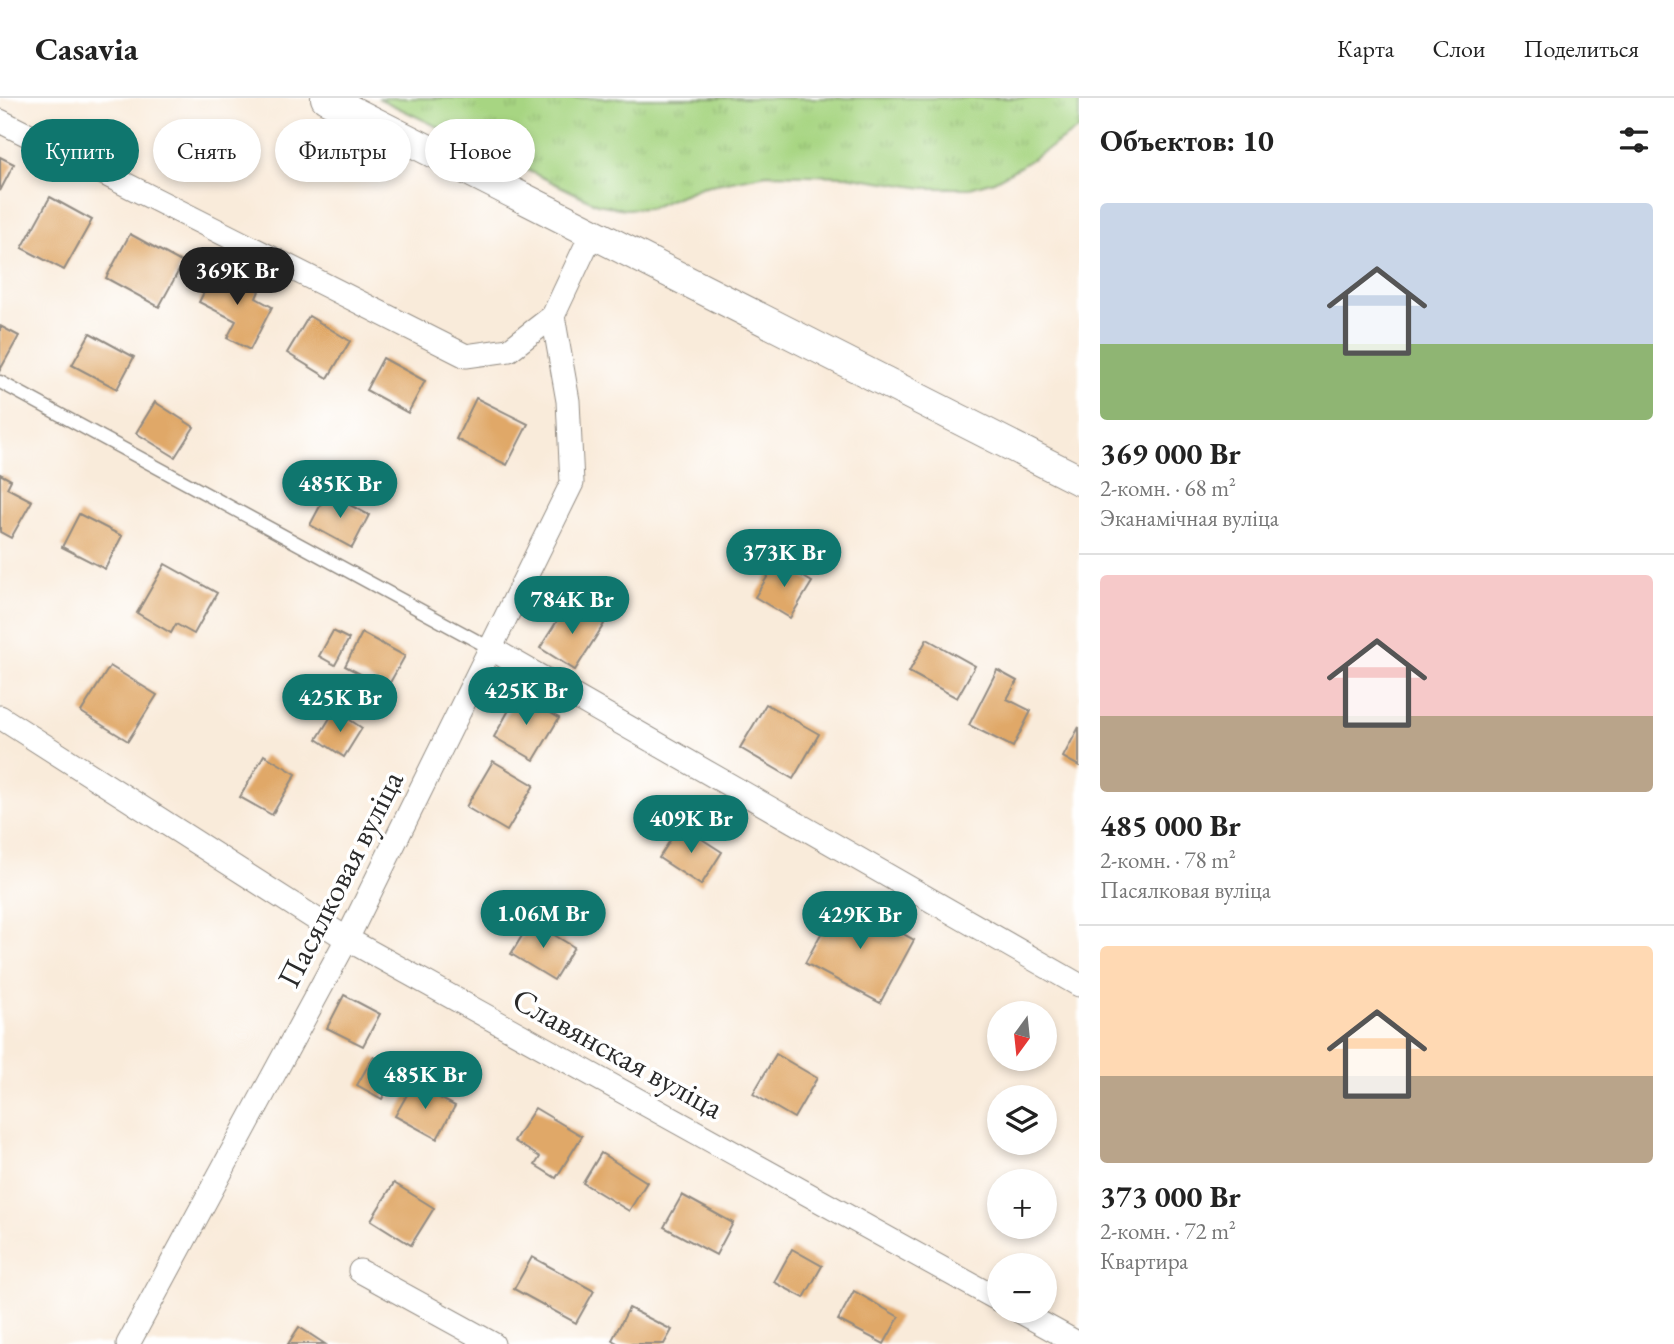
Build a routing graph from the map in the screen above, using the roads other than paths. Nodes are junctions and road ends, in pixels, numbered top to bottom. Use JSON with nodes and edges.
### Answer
{"nodes":[{"id":1,"x":326,"y":98,"type":"edge"},
{"id":2,"x":0,"y":121,"type":"edge"},
{"id":3,"x":593,"y":231,"type":"junction"},
{"id":4,"x":553,"y":316,"type":"junction"},
{"id":5,"x":0,"y":382,"type":"edge"},
{"id":6,"x":1079,"y":480,"type":"edge"},
{"id":7,"x":490,"y":648,"type":"junction"},
{"id":8,"x":0,"y":717,"type":"edge"},
{"id":9,"x":347,"y":939,"type":"junction"},
{"id":10,"x":1079,"y":985,"type":"edge"},
{"id":11,"x":360,"y":1271,"type":"dead end"},
{"id":12,"x":987,"y":1293,"type":"edge"},
{"id":13,"x":1041,"y":1323,"type":"edge"},
{"id":14,"x":128,"y":1344,"type":"edge"},
{"id":15,"x":492,"y":1344,"type":"edge"},
{"id":16,"x":1079,"y":1344,"type":"edge"}],
"edges":[{"from":1,"to":3,"type":"street"},
{"from":2,"to":4,"type":"street"},
{"from":3,"to":4,"type":"street"},
{"from":3,"to":6,"type":"street"},
{"from":4,"to":7,"type":"street","name":"Пасялковая вуліца"},
{"from":5,"to":7,"type":"lane"},
{"from":7,"to":9,"type":"street","name":"Пасялковая вуліца"},
{"from":7,"to":10,"type":"street"},
{"from":8,"to":9,"type":"street","name":"Славянская вуліца"},
{"from":9,"to":12,"type":"street","name":"Славянская вуліца"},
{"from":9,"to":14,"type":"street","name":"Пасялковая вуліца"},
{"from":11,"to":15,"type":"street"},
{"from":13,"to":16,"type":"street"}]}
